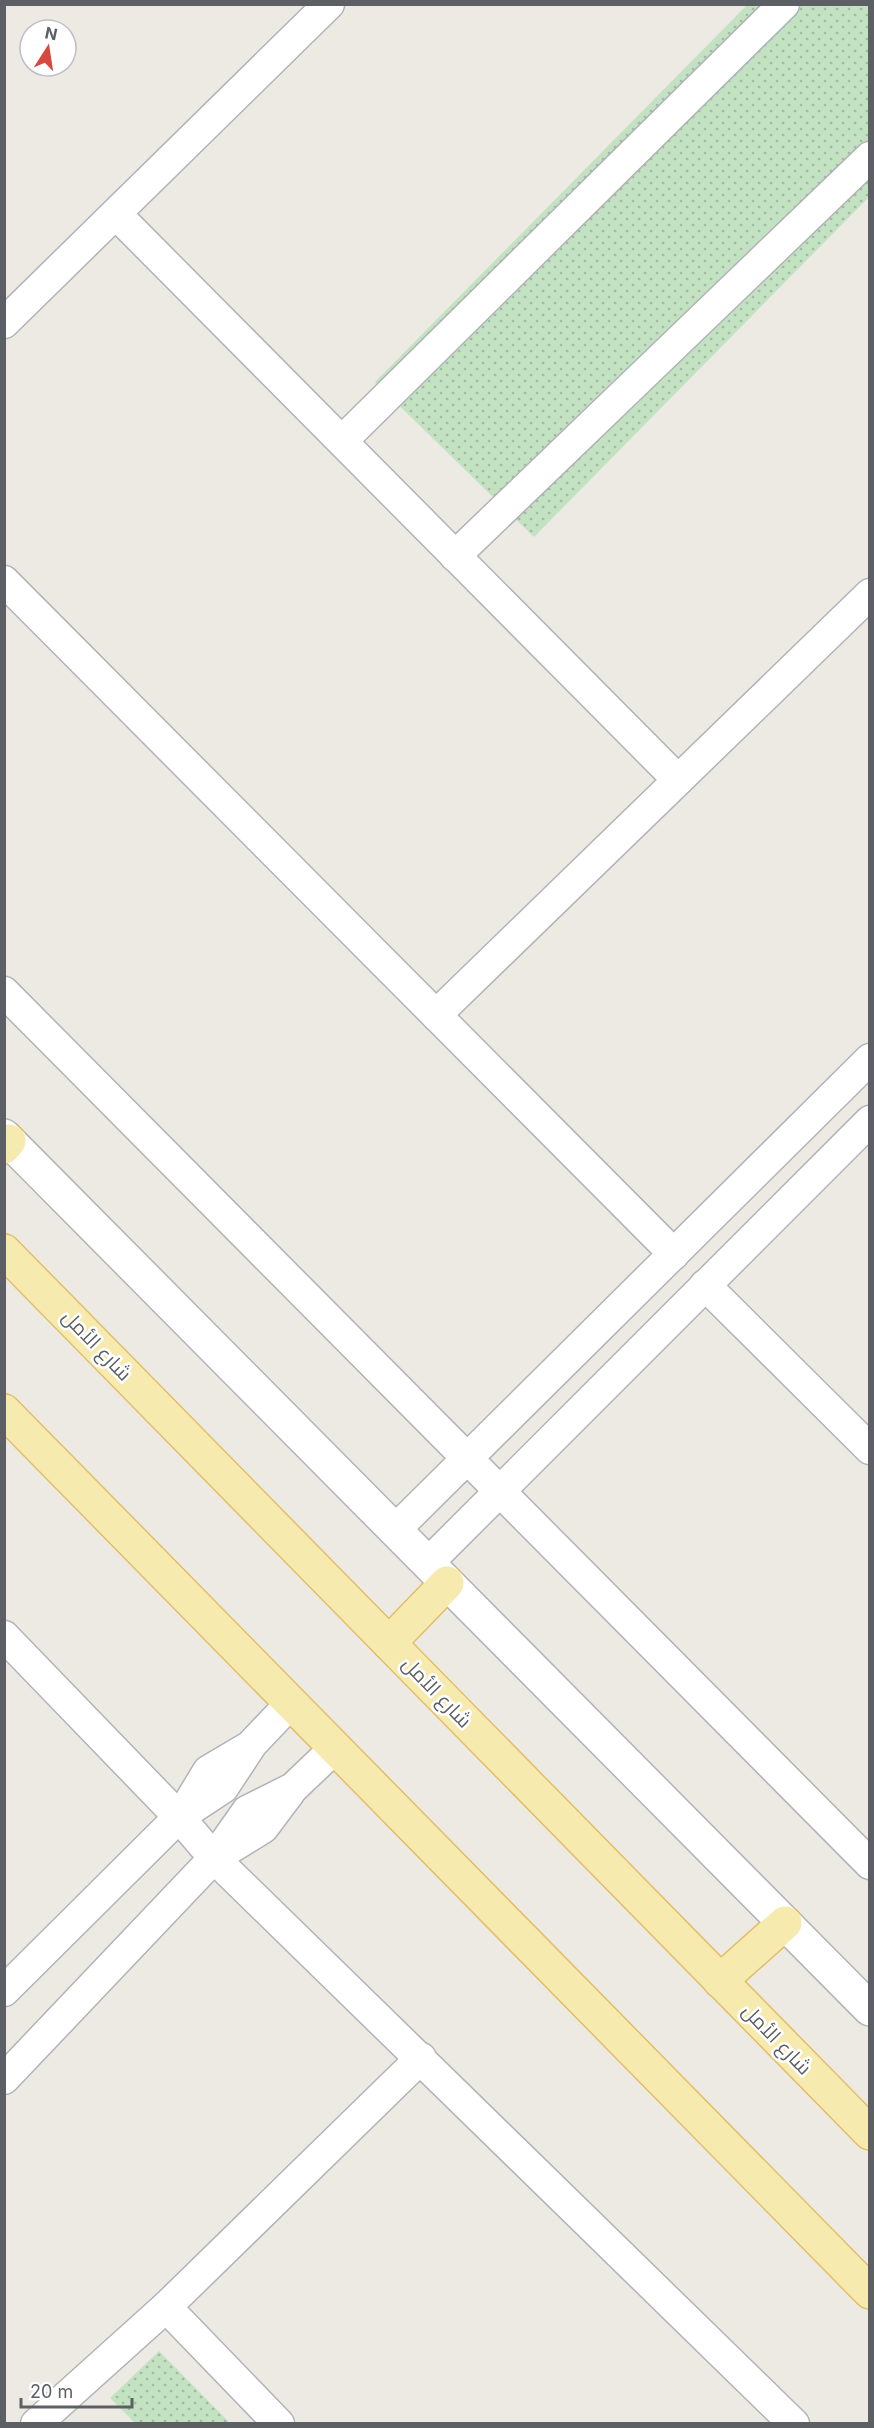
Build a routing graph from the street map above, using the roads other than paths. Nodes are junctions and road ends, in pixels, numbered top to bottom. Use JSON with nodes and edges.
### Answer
{"nodes":[{"id":1,"x":329,"y":4,"type":"edge"},
{"id":2,"x":784,"y":4,"type":"edge"},
{"id":3,"x":870,"y":157,"type":"edge"},
{"id":4,"x":116,"y":214,"type":"junction"},
{"id":5,"x":4,"y":323,"type":"edge"},
{"id":6,"x":342,"y":441,"type":"junction"},
{"id":7,"x":455,"y":555,"type":"junction"},
{"id":8,"x":4,"y":581,"type":"edge"},
{"id":9,"x":870,"y":594,"type":"edge"},
{"id":10,"x":678,"y":780,"type":"junction"},
{"id":11,"x":4,"y":992,"type":"edge"},
{"id":12,"x":436,"y":1015,"type":"junction"},
{"id":13,"x":870,"y":1059,"type":"edge"},
{"id":14,"x":870,"y":1121,"type":"edge"},
{"id":15,"x":6,"y":1141,"type":"edge"},
{"id":16,"x":4,"y":1251,"type":"edge"},
{"id":17,"x":674,"y":1254,"type":"junction"},
{"id":18,"x":705,"y":1285,"type":"junction"},
{"id":19,"x":4,"y":1411,"type":"edge"},
{"id":20,"x":870,"y":1449,"type":"edge"},
{"id":21,"x":468,"y":1459,"type":"junction"},
{"id":22,"x":499,"y":1489,"type":"junction"},
{"id":23,"x":395,"y":1530,"type":"junction"},
{"id":24,"x":437,"y":1573,"type":"junction"},
{"id":25,"x":4,"y":1636,"type":"edge"},
{"id":26,"x":389,"y":1643,"type":"junction"},
{"id":27,"x":291,"y":1703,"type":"junction"},
{"id":28,"x":335,"y":1748,"type":"junction"},
{"id":29,"x":179,"y":1817,"type":"junction"},
{"id":30,"x":214,"y":1858,"type":"junction"},
{"id":31,"x":870,"y":1863,"type":"edge"},
{"id":32,"x":785,"y":1923,"type":"junction"},
{"id":33,"x":720,"y":1981,"type":"junction"},
{"id":34,"x":4,"y":1991,"type":"edge"},
{"id":35,"x":870,"y":2009,"type":"edge"},
{"id":36,"x":421,"y":2058,"type":"junction"},
{"id":37,"x":4,"y":2079,"type":"edge"},
{"id":38,"x":870,"y":2133,"type":"edge"},
{"id":39,"x":870,"y":2292,"type":"edge"},
{"id":40,"x":166,"y":2307,"type":"junction"},
{"id":41,"x":36,"y":2424,"type":"edge"},
{"id":42,"x":279,"y":2424,"type":"edge"},
{"id":43,"x":794,"y":2424,"type":"edge"}],
"edges":[{"from":1,"to":4,"type":"street"},
{"from":2,"to":6,"type":"street"},
{"from":3,"to":7,"type":"street"},
{"from":4,"to":5,"type":"street"},
{"from":4,"to":6,"type":"street"},
{"from":6,"to":7,"type":"street"},
{"from":7,"to":10,"type":"street"},
{"from":8,"to":12,"type":"street"},
{"from":9,"to":10,"type":"street"},
{"from":10,"to":12,"type":"street"},
{"from":11,"to":21,"type":"street"},
{"from":12,"to":17,"type":"street"},
{"from":13,"to":17,"type":"street"},
{"from":14,"to":18,"type":"street"},
{"from":15,"to":23,"type":"street"},
{"from":16,"to":26,"type":"main road","name":"شارع الأمل"},
{"from":17,"to":21,"type":"street"},
{"from":18,"to":20,"type":"street"},
{"from":18,"to":22,"type":"street"},
{"from":19,"to":27,"type":"main road"},
{"from":21,"to":22,"type":"street"},
{"from":21,"to":23,"type":"street"},
{"from":22,"to":24,"type":"street"},
{"from":22,"to":31,"type":"street"},
{"from":23,"to":24,"type":"street"},
{"from":24,"to":26,"type":"main road"},
{"from":24,"to":32,"type":"street"},
{"from":25,"to":29,"type":"street"},
{"from":26,"to":33,"type":"main road","name":"شارع الأمل"},
{"from":27,"to":28,"type":"main road"},
{"from":27,"to":29,"type":"street"},
{"from":28,"to":30,"type":"street"},
{"from":28,"to":39,"type":"main road"},
{"from":29,"to":30,"type":"street"},
{"from":29,"to":34,"type":"street"},
{"from":30,"to":36,"type":"street"},
{"from":30,"to":37,"type":"street"},
{"from":32,"to":33,"type":"main road"},
{"from":32,"to":35,"type":"street"},
{"from":33,"to":38,"type":"main road","name":"شارع الأمل"},
{"from":36,"to":40,"type":"street"},
{"from":36,"to":43,"type":"street"},
{"from":40,"to":41,"type":"street"},
{"from":40,"to":42,"type":"street"}]}
